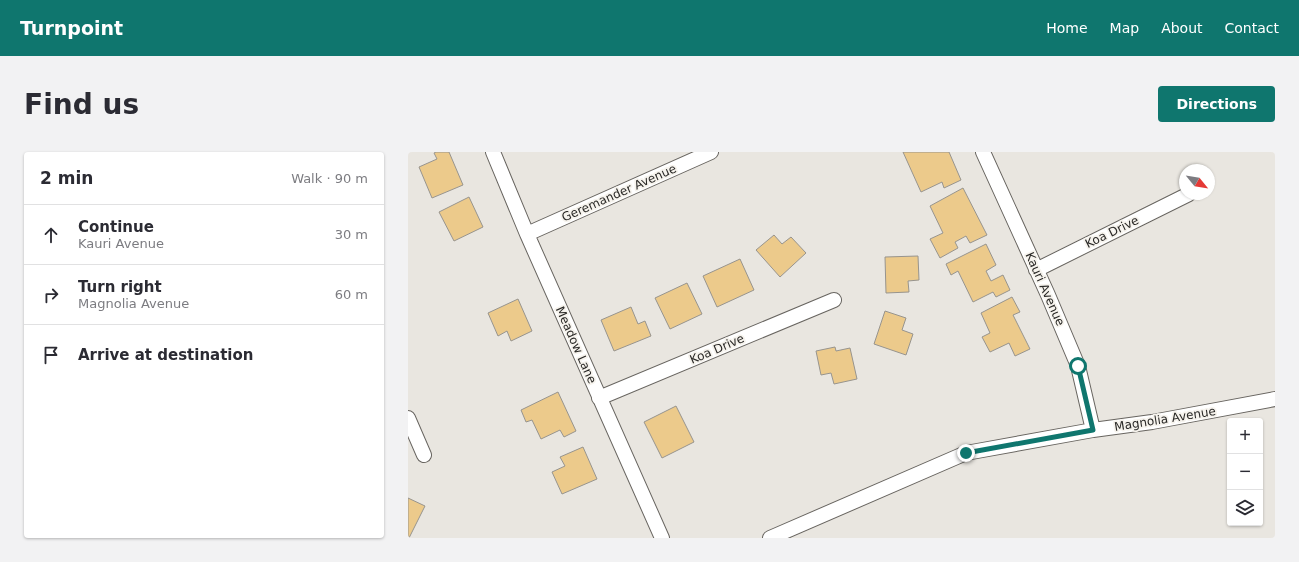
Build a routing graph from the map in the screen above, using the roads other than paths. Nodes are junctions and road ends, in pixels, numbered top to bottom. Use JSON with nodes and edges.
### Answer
{"nodes":[{"id":1,"x":493,"y":152,"type":"edge"},
{"id":2,"x":711,"y":152,"type":"edge"},
{"id":3,"x":984,"y":152,"type":"edge"},
{"id":4,"x":1179,"y":199,"type":"edge"},
{"id":5,"x":527,"y":234,"type":"junction"},
{"id":6,"x":1036,"y":270,"type":"junction"},
{"id":7,"x":834,"y":300,"type":"dead end"},
{"id":8,"x":599,"y":398,"type":"junction"},
{"id":9,"x":1275,"y":400,"type":"edge"},
{"id":10,"x":408,"y":418,"type":"edge"},
{"id":11,"x":1093,"y":430,"type":"junction"},
{"id":12,"x":424,"y":455,"type":"dead end"},
{"id":13,"x":662,"y":538,"type":"edge"},
{"id":14,"x":770,"y":538,"type":"edge"}],
"edges":[{"from":1,"to":5,"type":"street","name":"Meadow Lane"},
{"from":2,"to":5,"type":"street","name":"Geremander Avenue"},
{"from":3,"to":6,"type":"street","name":"Kauri Avenue"},
{"from":4,"to":6,"type":"street","name":"Koa Drive"},
{"from":5,"to":8,"type":"street","name":"Meadow Lane"},
{"from":6,"to":11,"type":"street","name":"Kauri Avenue"},
{"from":7,"to":8,"type":"street","name":"Koa Drive"},
{"from":8,"to":13,"type":"street","name":"Meadow Lane"},
{"from":9,"to":11,"type":"street","name":"Magnolia Avenue"},
{"from":10,"to":12,"type":"street"},
{"from":11,"to":14,"type":"street","name":"Magnolia Avenue"}]}
